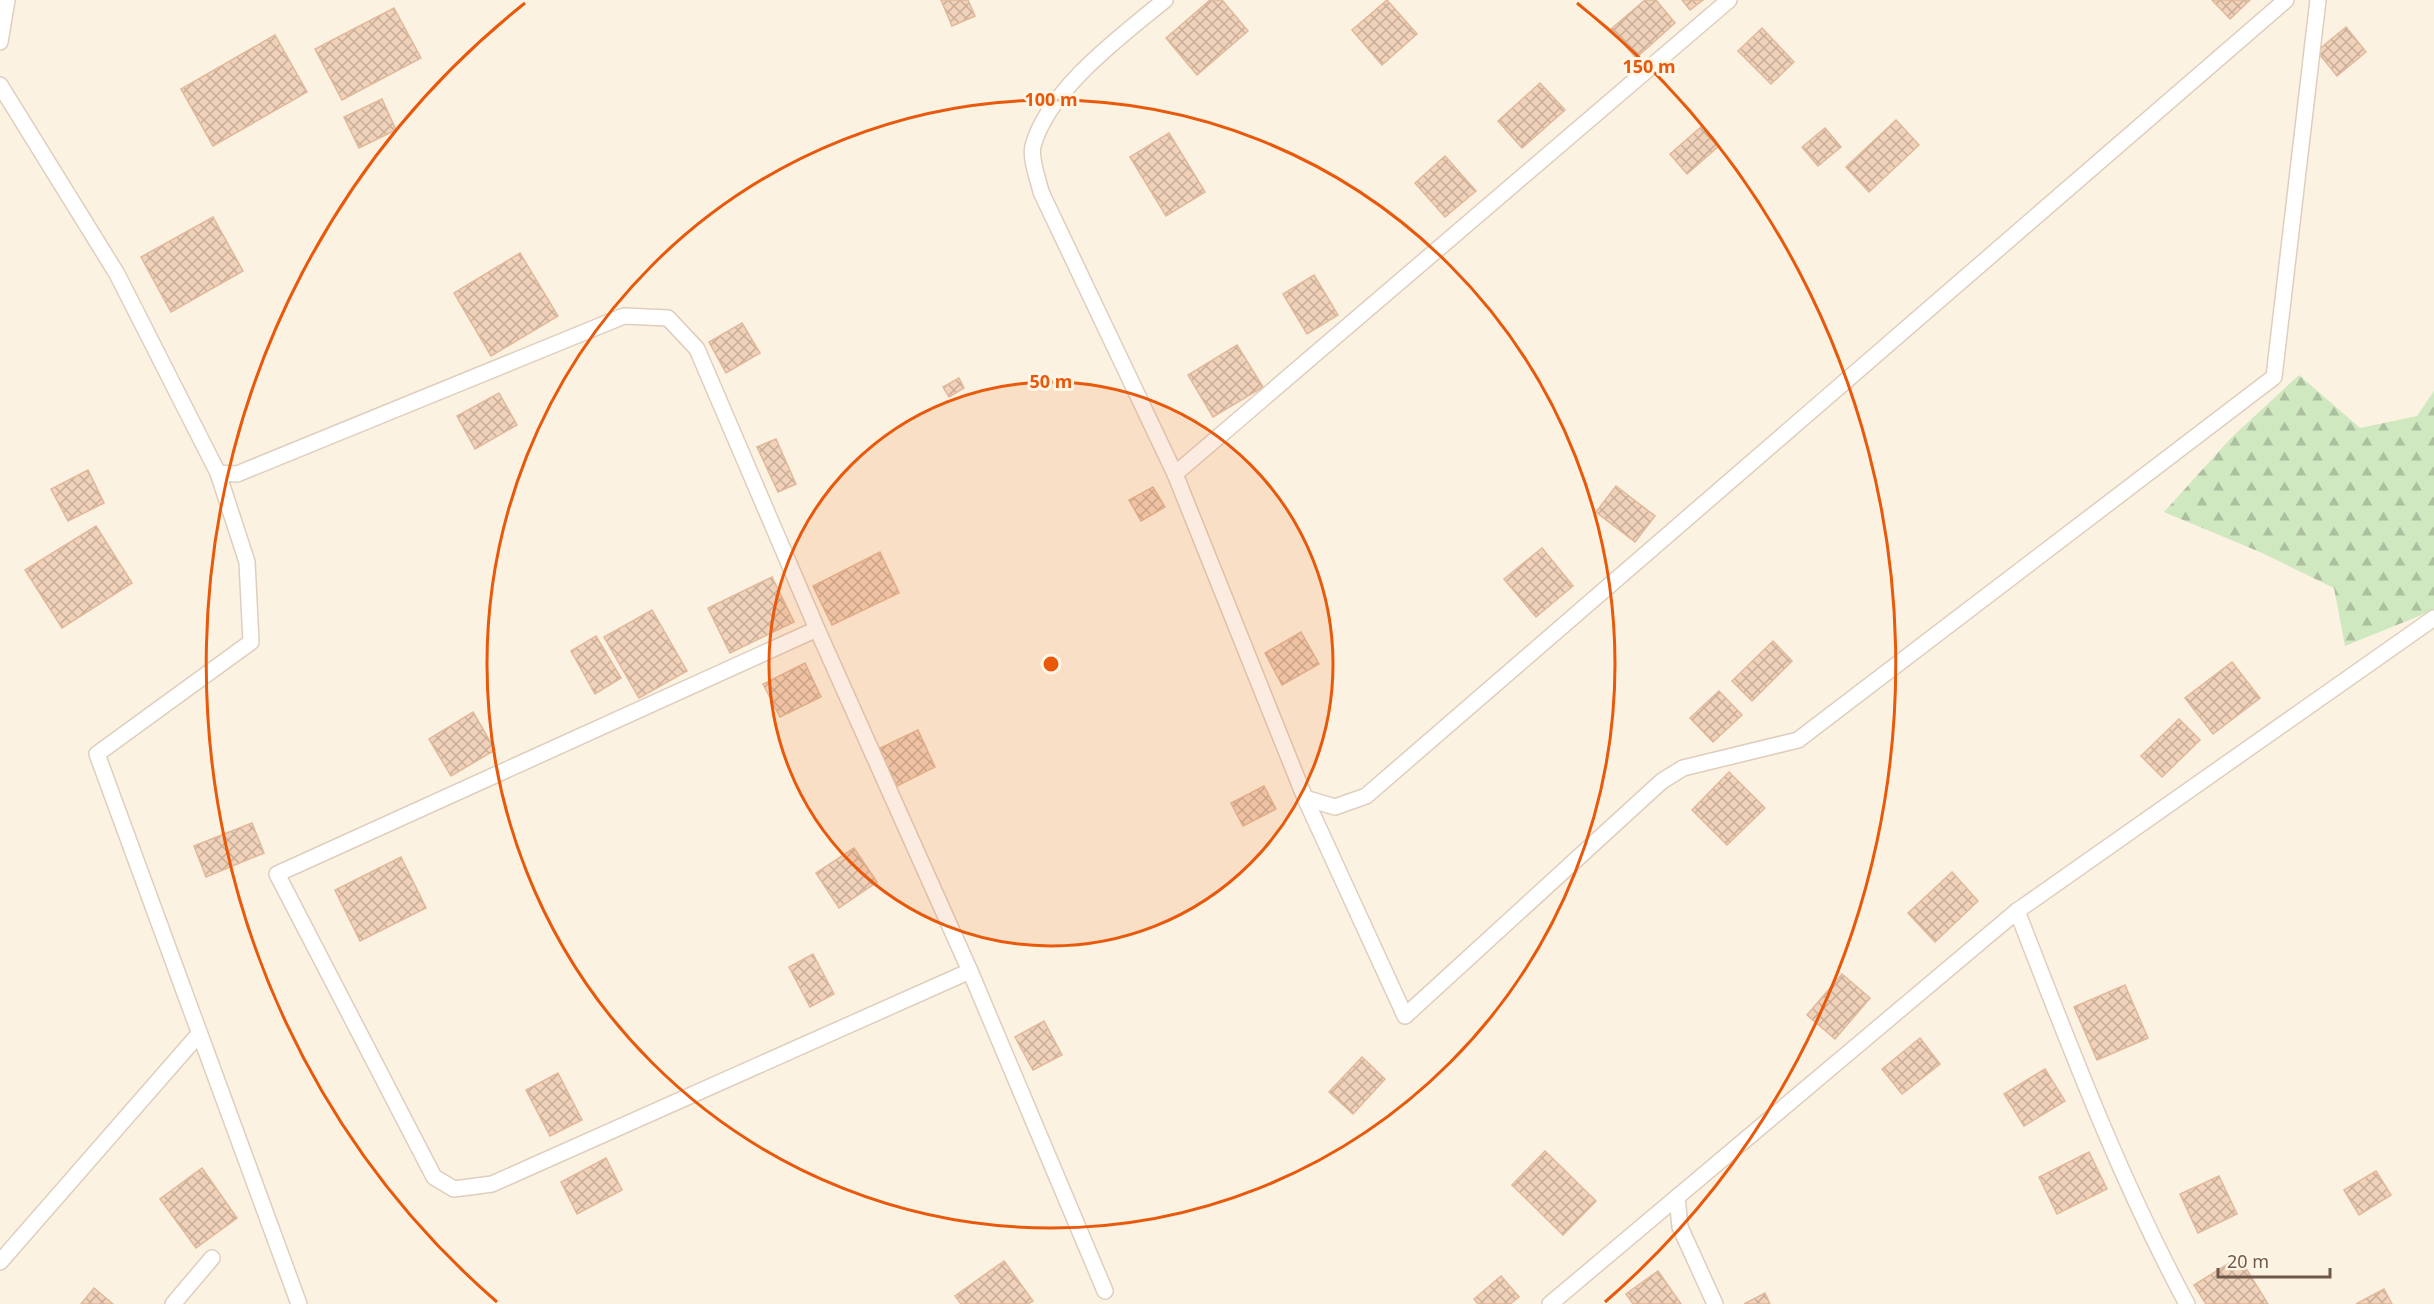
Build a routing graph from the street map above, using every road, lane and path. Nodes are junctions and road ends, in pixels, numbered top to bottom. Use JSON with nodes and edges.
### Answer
{"nodes":[{"id":1,"x":7,"y":0,"type":"edge"},
{"id":2,"x":1165,"y":0,"type":"edge"},
{"id":3,"x":1730,"y":0,"type":"edge"},
{"id":4,"x":2286,"y":0,"type":"edge"},
{"id":5,"x":2318,"y":0,"type":"edge"},
{"id":6,"x":0,"y":42,"type":"edge"},
{"id":7,"x":0,"y":85,"type":"edge"},
{"id":8,"x":218,"y":473,"type":"junction"},
{"id":9,"x":1175,"y":474,"type":"junction"},
{"id":10,"x":2434,"y":618,"type":"edge"},
{"id":11,"x":816,"y":629,"type":"junction"},
{"id":12,"x":1305,"y":798,"type":"junction"},
{"id":13,"x":2017,"y":911,"type":"junction"},
{"id":14,"x":970,"y":970,"type":"junction"},
{"id":15,"x":199,"y":1034,"type":"junction"},
{"id":16,"x":1677,"y":1197,"type":"junction"},
{"id":17,"x":212,"y":1258,"type":"dead end"},
{"id":18,"x":0,"y":1262,"type":"edge"},
{"id":19,"x":1105,"y":1291,"type":"dead end"},
{"id":20,"x":173,"y":1304,"type":"edge"},
{"id":21,"x":300,"y":1304,"type":"edge"},
{"id":22,"x":1550,"y":1304,"type":"edge"},
{"id":23,"x":1715,"y":1304,"type":"edge"},
{"id":24,"x":2187,"y":1304,"type":"edge"}],
"edges":[{"from":1,"to":6,"type":"lane"},
{"from":2,"to":9,"type":"lane"},
{"from":3,"to":9,"type":"lane"},
{"from":4,"to":12,"type":"lane"},
{"from":5,"to":12,"type":"lane"},
{"from":7,"to":8,"type":"lane"},
{"from":8,"to":11,"type":"lane"},
{"from":8,"to":15,"type":"lane"},
{"from":9,"to":12,"type":"lane"},
{"from":10,"to":13,"type":"lane"},
{"from":11,"to":14,"type":"lane"},
{"from":11,"to":14,"type":"lane"},
{"from":13,"to":16,"type":"lane"},
{"from":13,"to":24,"type":"lane"},
{"from":14,"to":19,"type":"lane"},
{"from":15,"to":18,"type":"lane"},
{"from":15,"to":21,"type":"lane"},
{"from":16,"to":22,"type":"lane"},
{"from":16,"to":23,"type":"lane"},
{"from":17,"to":20,"type":"lane"}]}
